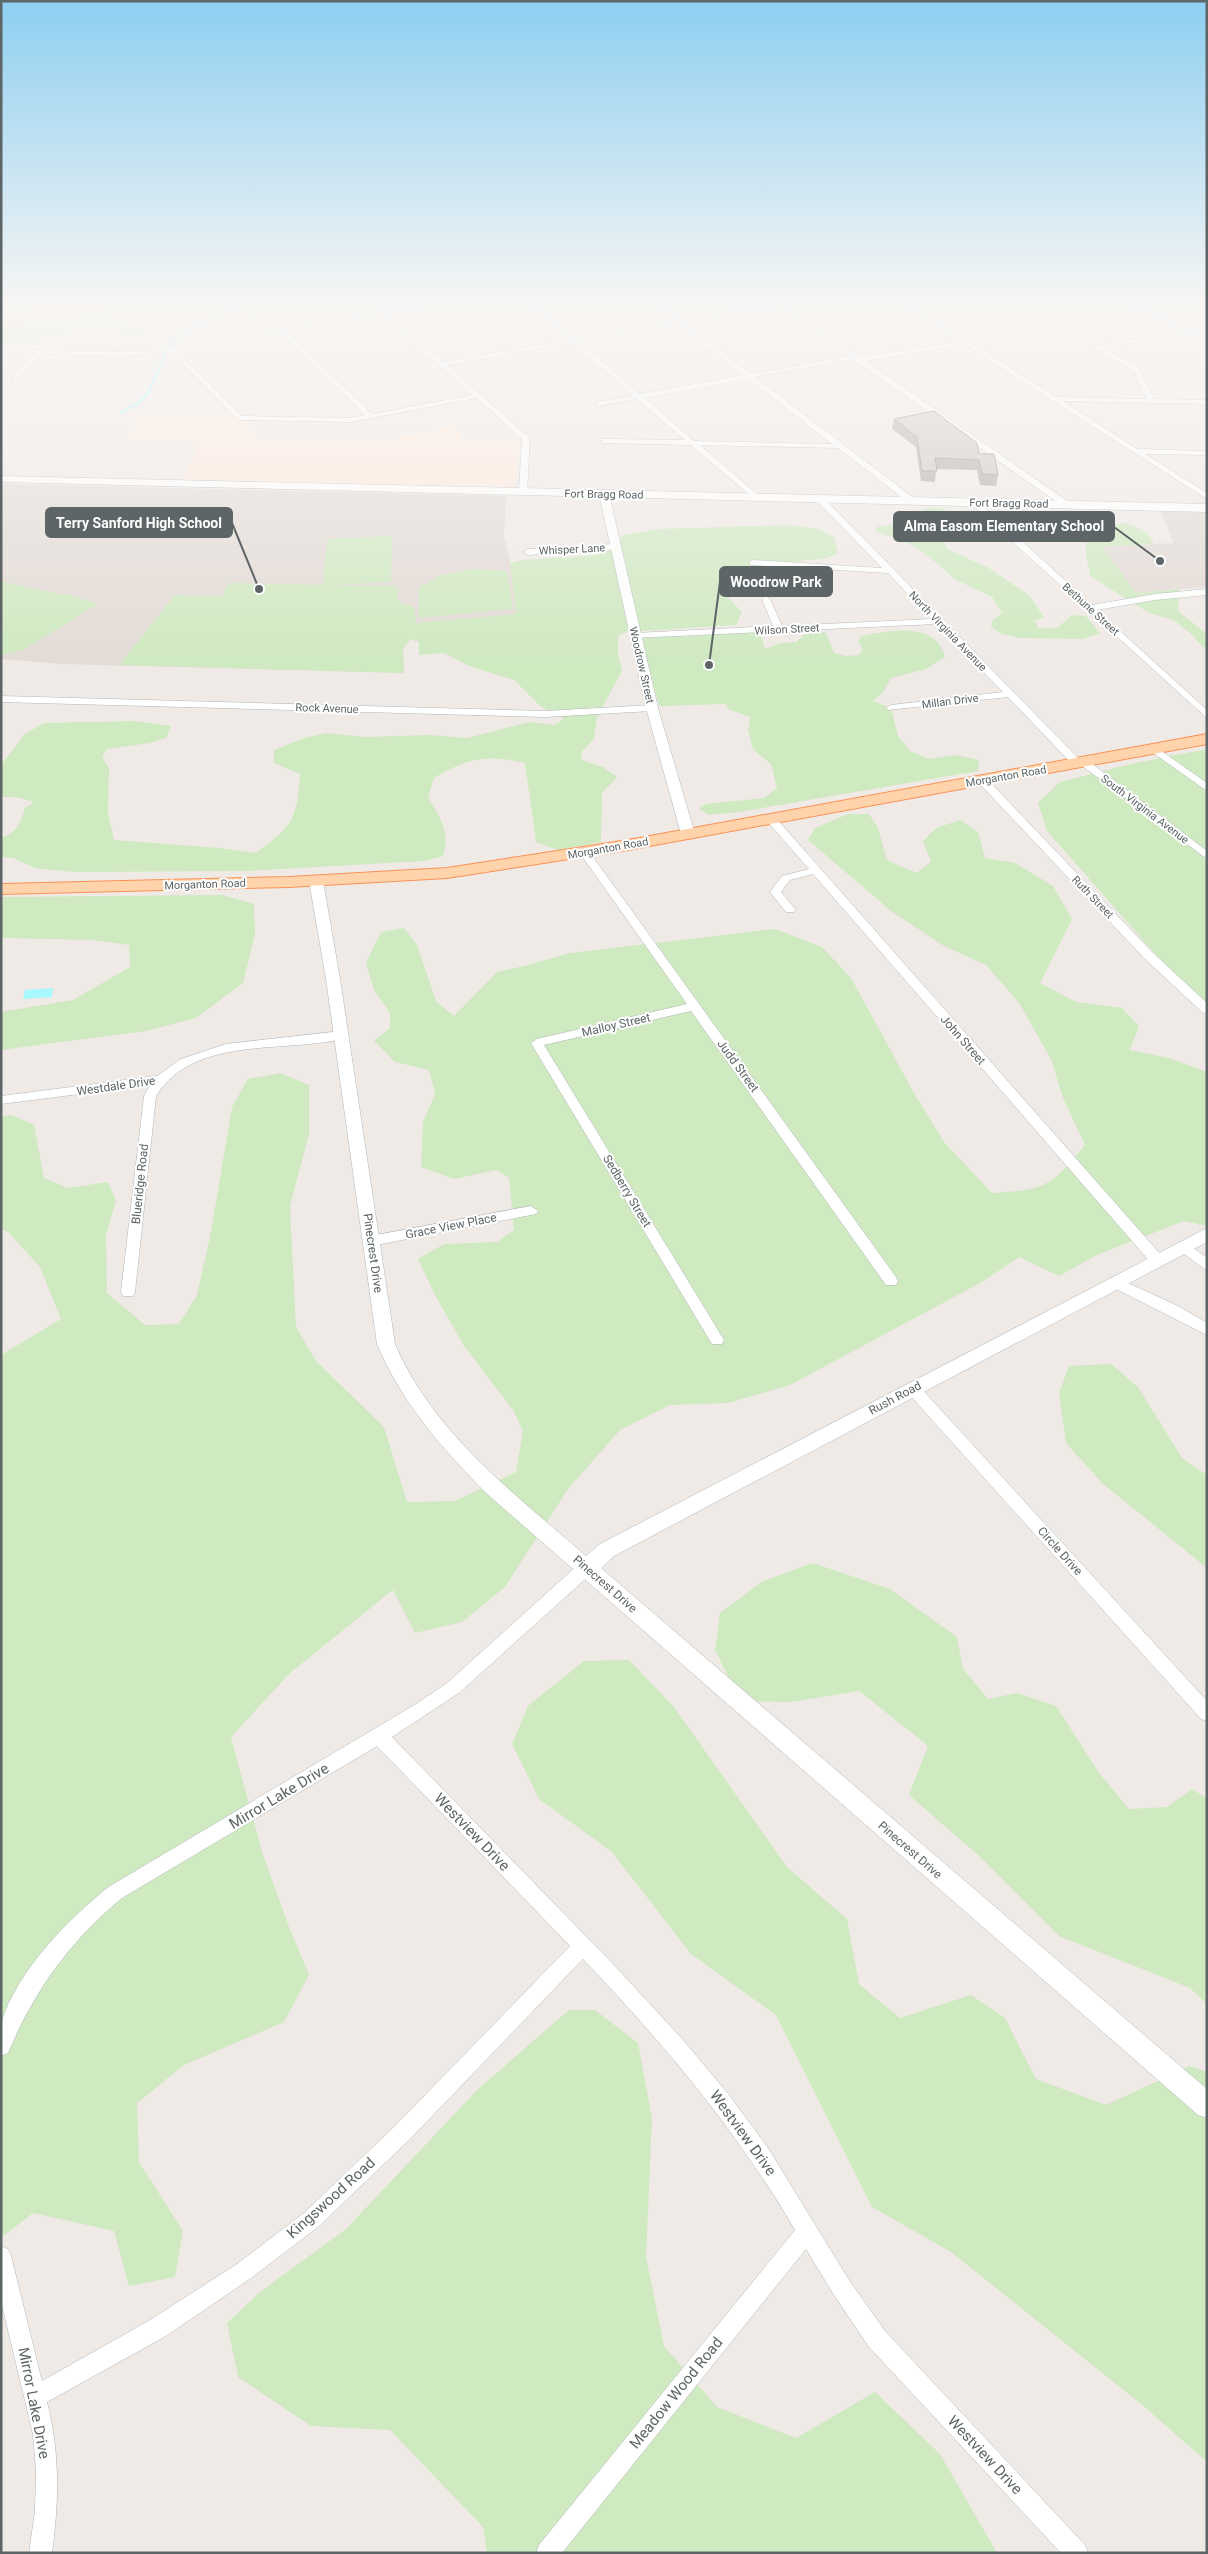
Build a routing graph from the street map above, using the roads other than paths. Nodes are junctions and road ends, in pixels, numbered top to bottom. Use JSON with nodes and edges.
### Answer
{"nodes":[{"id":1,"x":511,"y":425,"type":"edge"},
{"id":2,"x":671,"y":425,"type":"edge"},
{"id":3,"x":813,"y":425,"type":"edge"},
{"id":4,"x":952,"y":425,"type":"edge"},
{"id":5,"x":1093,"y":425,"type":"edge"},
{"id":6,"x":604,"y":441,"type":"dead end"},
{"id":7,"x":692,"y":443,"type":"junction"},
{"id":8,"x":840,"y":446,"type":"junction"},
{"id":9,"x":1134,"y":451,"type":"junction"},
{"id":10,"x":1207,"y":453,"type":"edge"},
{"id":11,"x":1,"y":479,"type":"edge"},
{"id":12,"x":523,"y":492,"type":"junction"},
{"id":13,"x":604,"y":494,"type":"junction"},
{"id":14,"x":1207,"y":496,"type":"edge"},
{"id":15,"x":756,"y":498,"type":"junction"},
{"id":16,"x":820,"y":499,"type":"junction"},
{"id":17,"x":912,"y":501,"type":"junction"},
{"id":18,"x":975,"y":503,"type":"junction"},
{"id":19,"x":1067,"y":505,"type":"junction"},
{"id":20,"x":1207,"y":508,"type":"edge"},
{"id":21,"x":616,"y":547,"type":"junction"},
{"id":22,"x":528,"y":552,"type":"dead end"},
{"id":23,"x":753,"y":563,"type":"dead end"},
{"id":24,"x":890,"y":571,"type":"junction"},
{"id":25,"x":1207,"y":592,"type":"edge"},
{"id":26,"x":766,"y":599,"type":"dead end"},
{"id":27,"x":1090,"y":608,"type":"junction"},
{"id":28,"x":938,"y":621,"type":"junction"},
{"id":29,"x":779,"y":629,"type":"junction"},
{"id":30,"x":636,"y":636,"type":"junction"},
{"id":31,"x":1010,"y":694,"type":"junction"},
{"id":32,"x":1,"y":699,"type":"edge"},
{"id":33,"x":652,"y":708,"type":"junction"},
{"id":34,"x":891,"y":708,"type":"dead end"},
{"id":35,"x":1207,"y":715,"type":"edge"},
{"id":36,"x":1207,"y":739,"type":"edge"},
{"id":37,"x":1153,"y":748,"type":"junction"},
{"id":38,"x":1080,"y":762,"type":"junction"},
{"id":39,"x":982,"y":780,"type":"junction"},
{"id":40,"x":1207,"y":788,"type":"edge"},
{"id":41,"x":771,"y":819,"type":"junction"},
{"id":42,"x":688,"y":834,"type":"junction"},
{"id":43,"x":584,"y":852,"type":"junction"},
{"id":44,"x":1207,"y":856,"type":"edge"},
{"id":45,"x":816,"y":870,"type":"junction"},
{"id":46,"x":316,"y":881,"type":"junction"},
{"id":47,"x":1,"y":889,"type":"edge"},
{"id":48,"x":790,"y":910,"type":"dead end"},
{"id":49,"x":695,"y":1006,"type":"junction"},
{"id":50,"x":1207,"y":1010,"type":"edge"},
{"id":51,"x":342,"y":1035,"type":"junction"},
{"id":52,"x":537,"y":1043,"type":"joint"},
{"id":53,"x":160,"y":1080,"type":"junction"},
{"id":54,"x":1,"y":1100,"type":"edge"},
{"id":55,"x":531,"y":1211,"type":"dead end"},
{"id":56,"x":1207,"y":1234,"type":"edge"},
{"id":57,"x":371,"y":1241,"type":"junction"},
{"id":58,"x":1184,"y":1246,"type":"junction"},
{"id":59,"x":1157,"y":1260,"type":"junction"},
{"id":60,"x":1207,"y":1266,"type":"edge"},
{"id":61,"x":891,"y":1281,"type":"dead end"},
{"id":62,"x":1116,"y":1282,"type":"junction"},
{"id":63,"x":128,"y":1292,"type":"dead end"},
{"id":64,"x":1207,"y":1330,"type":"edge"},
{"id":65,"x":717,"y":1340,"type":"dead end"},
{"id":66,"x":913,"y":1389,"type":"junction"},
{"id":67,"x":586,"y":1568,"type":"junction"},
{"id":68,"x":1207,"y":1713,"type":"edge"},
{"id":69,"x":379,"y":1736,"type":"junction"},
{"id":70,"x":583,"y":1946,"type":"junction"},
{"id":71,"x":1,"y":2046,"type":"edge"},
{"id":72,"x":1207,"y":2106,"type":"edge"},
{"id":73,"x":806,"y":2232,"type":"junction"},
{"id":74,"x":1,"y":2256,"type":"edge"},
{"id":75,"x":36,"y":2396,"type":"junction"},
{"id":76,"x":40,"y":2553,"type":"edge"},
{"id":77,"x":547,"y":2553,"type":"edge"},
{"id":78,"x":1077,"y":2553,"type":"edge"}],
"edges":[{"from":1,"to":12,"type":"street"},
{"from":2,"to":7,"type":"street"},
{"from":3,"to":8,"type":"street"},
{"from":4,"to":19,"type":"street"},
{"from":5,"to":9,"type":"street"},
{"from":6,"to":7,"type":"street"},
{"from":7,"to":8,"type":"street"},
{"from":7,"to":15,"type":"street"},
{"from":8,"to":17,"type":"street"},
{"from":9,"to":10,"type":"street"},
{"from":9,"to":14,"type":"street"},
{"from":11,"to":12,"type":"main road","name":"Fort Bragg Road"},
{"from":12,"to":13,"type":"main road","name":"Fort Bragg Road"},
{"from":13,"to":15,"type":"main road","name":"Fort Bragg Road"},
{"from":13,"to":21,"type":"street","name":"Woodrow Street"},
{"from":15,"to":16,"type":"main road","name":"Fort Bragg Road"},
{"from":16,"to":17,"type":"main road","name":"Fort Bragg Road"},
{"from":16,"to":24,"type":"street","name":"North Virginia Avenue"},
{"from":17,"to":18,"type":"main road","name":"Fort Bragg Road"},
{"from":18,"to":19,"type":"main road","name":"Fort Bragg Road"},
{"from":18,"to":27,"type":"street","name":"Bethune Street"},
{"from":19,"to":20,"type":"main road","name":"Fort Bragg Road"},
{"from":21,"to":22,"type":"street","name":"Whisper Lane"},
{"from":21,"to":30,"type":"street","name":"Woodrow Street"},
{"from":23,"to":24,"type":"street"},
{"from":24,"to":28,"type":"street","name":"North Virginia Avenue"},
{"from":25,"to":27,"type":"street"},
{"from":26,"to":29,"type":"street"},
{"from":27,"to":35,"type":"street","name":"Bethune Street"},
{"from":28,"to":29,"type":"street","name":"Wilson Street"},
{"from":28,"to":31,"type":"street","name":"North Virginia Avenue"},
{"from":29,"to":30,"type":"street","name":"Wilson Street"},
{"from":30,"to":33,"type":"street","name":"Woodrow Street"},
{"from":31,"to":34,"type":"street","name":"Millan Drive"},
{"from":31,"to":38,"type":"street","name":"North Virginia Avenue"},
{"from":32,"to":33,"type":"street","name":"Rock Avenue"},
{"from":33,"to":42,"type":"street","name":"Woodrow Street"},
{"from":36,"to":37,"type":"main road","name":"Morganton Road"},
{"from":37,"to":38,"type":"main road","name":"Morganton Road"},
{"from":37,"to":40,"type":"street"},
{"from":38,"to":39,"type":"main road","name":"Morganton Road"},
{"from":38,"to":44,"type":"street","name":"South Virginia Avenue"},
{"from":39,"to":41,"type":"main road","name":"Morganton Road"},
{"from":39,"to":50,"type":"street","name":"Ruth Street"},
{"from":41,"to":42,"type":"main road","name":"Morganton Road"},
{"from":41,"to":45,"type":"street","name":"John Street"},
{"from":42,"to":43,"type":"main road","name":"Morganton Road"},
{"from":43,"to":46,"type":"main road","name":"Morganton Road"},
{"from":43,"to":49,"type":"street","name":"Judd Street"},
{"from":45,"to":48,"type":"street"},
{"from":45,"to":59,"type":"street","name":"John Street"},
{"from":46,"to":47,"type":"main road","name":"Morganton Road"},
{"from":46,"to":51,"type":"street","name":"Pinecrest Drive"},
{"from":49,"to":52,"type":"street","name":"Malloy Street"},
{"from":49,"to":61,"type":"street","name":"Judd Street"},
{"from":51,"to":53,"type":"street","name":"Westdale Drive"},
{"from":51,"to":57,"type":"street","name":"Pinecrest Drive"},
{"from":52,"to":65,"type":"street","name":"Sedberry Street"},
{"from":53,"to":54,"type":"street","name":"Westdale Drive"},
{"from":53,"to":63,"type":"street","name":"Blueridge Road"},
{"from":55,"to":57,"type":"street","name":"Grace View Place"},
{"from":56,"to":58,"type":"street","name":"Rush Road"},
{"from":57,"to":67,"type":"street","name":"Pinecrest Drive"},
{"from":58,"to":59,"type":"street","name":"Rush Road"},
{"from":58,"to":60,"type":"street"},
{"from":59,"to":62,"type":"street","name":"Rush Road"},
{"from":62,"to":64,"type":"street"},
{"from":62,"to":66,"type":"street","name":"Rush Road"},
{"from":66,"to":67,"type":"street","name":"Rush Road"},
{"from":66,"to":68,"type":"street","name":"Circle Drive"},
{"from":67,"to":69,"type":"street","name":"Mirror Lake Drive"},
{"from":67,"to":72,"type":"street","name":"Pinecrest Drive"},
{"from":69,"to":70,"type":"street","name":"Westview Drive"},
{"from":69,"to":71,"type":"street","name":"Mirror Lake Drive"},
{"from":70,"to":73,"type":"street","name":"Westview Drive"},
{"from":70,"to":75,"type":"street","name":"Kingswood Road"},
{"from":73,"to":77,"type":"street","name":"Meadow Wood Road"},
{"from":73,"to":78,"type":"street","name":"Westview Drive"},
{"from":74,"to":75,"type":"street","name":"Mirror Lake Drive"},
{"from":75,"to":76,"type":"street","name":"Mirror Lake Drive"}]}
